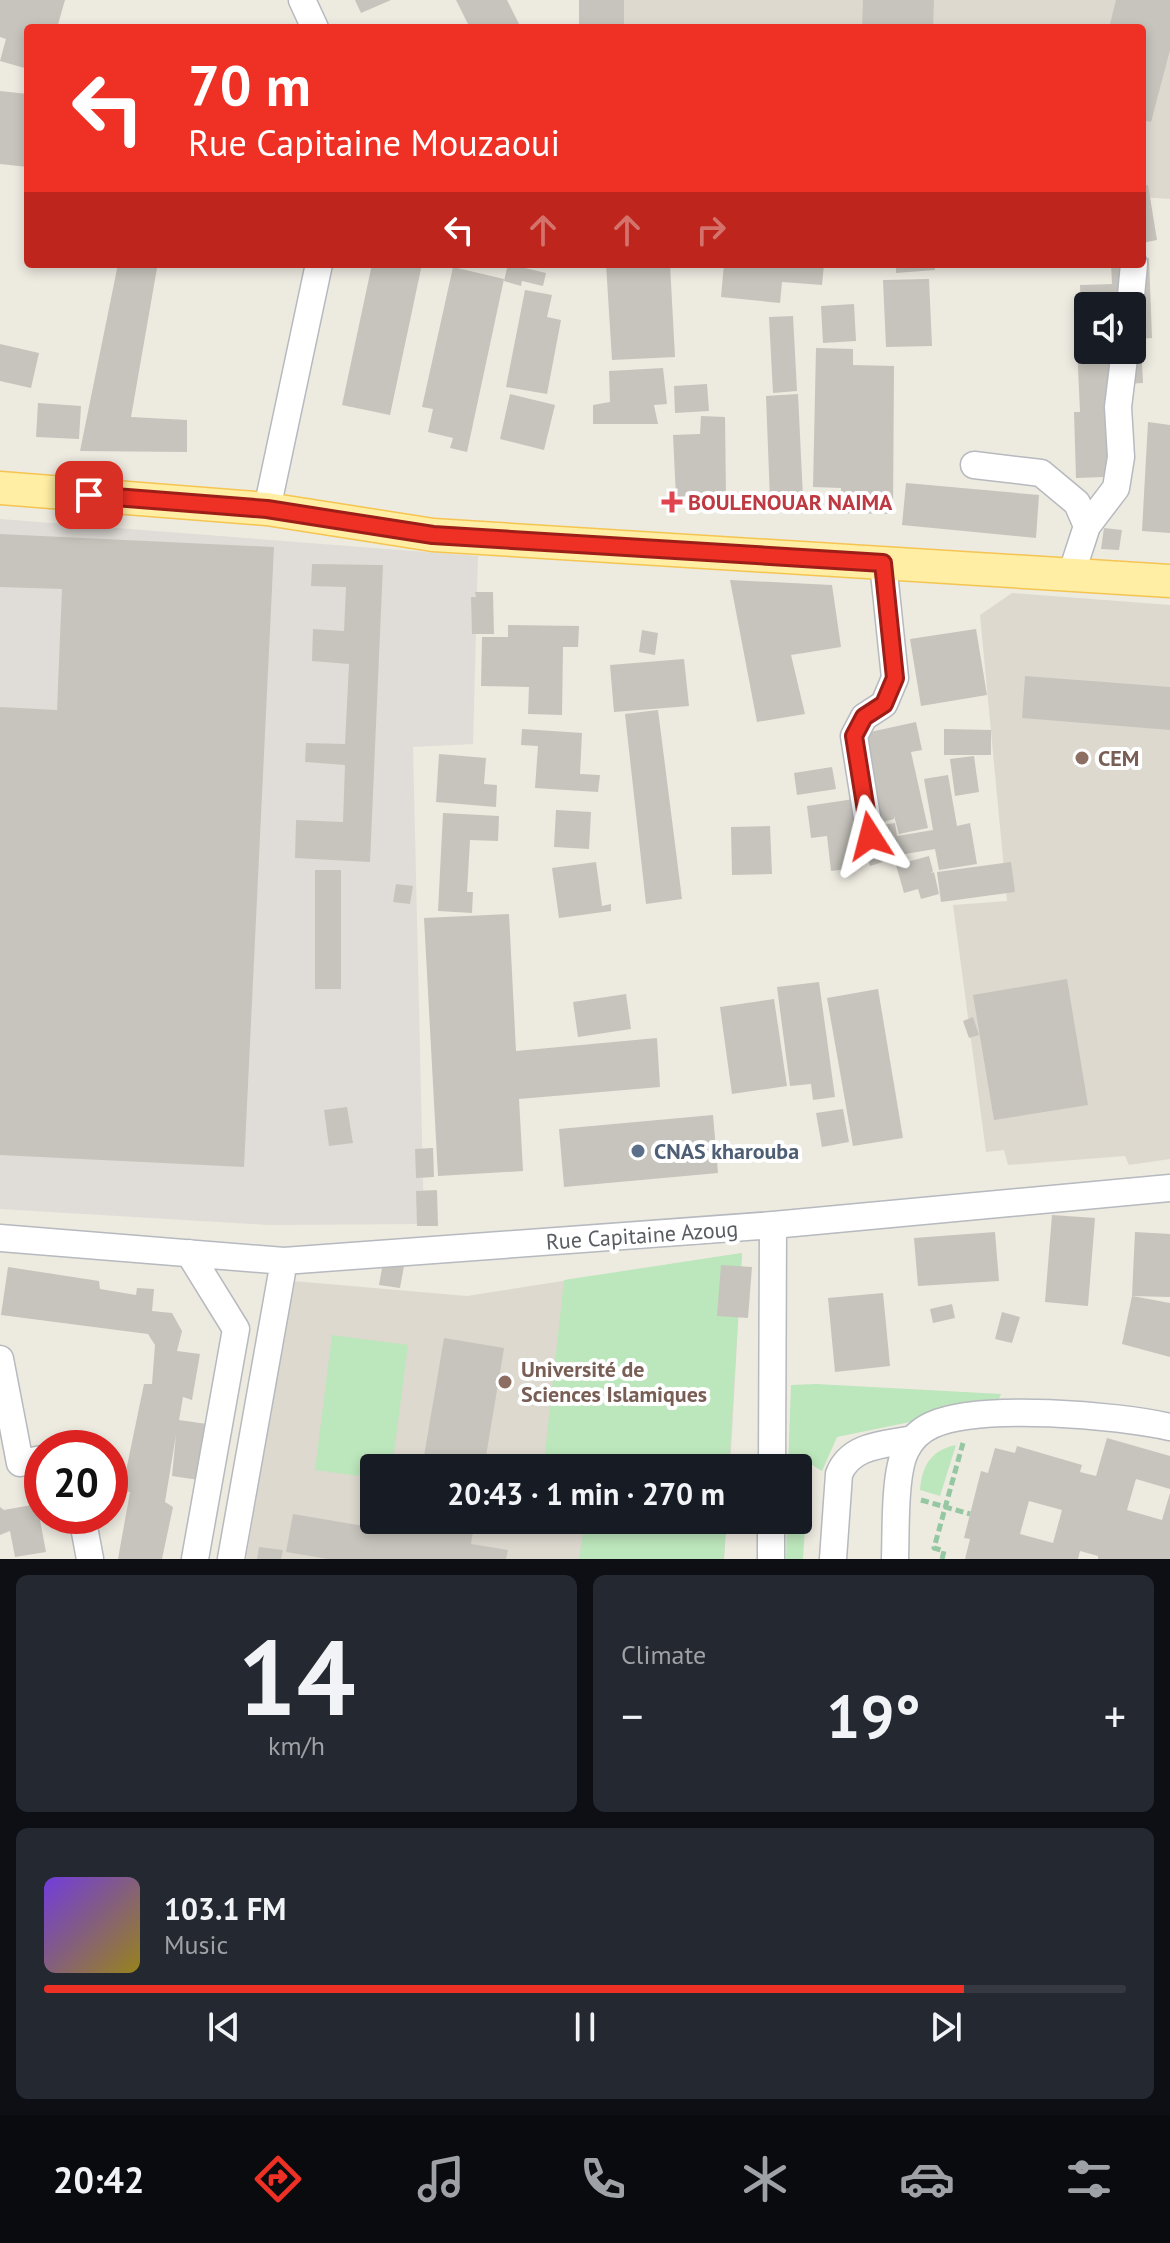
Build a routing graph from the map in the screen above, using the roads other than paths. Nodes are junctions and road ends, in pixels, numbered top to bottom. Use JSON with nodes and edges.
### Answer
{"nodes":[{"id":1,"x":302,"y":0,"type":"edge"},
{"id":2,"x":313,"y":24,"type":"edge"},
{"id":3,"x":318,"y":268,"type":"edge"},
{"id":4,"x":1134,"y":268,"type":"edge"},
{"id":5,"x":1131,"y":292,"type":"edge"},
{"id":6,"x":1123,"y":364,"type":"edge"},
{"id":7,"x":974,"y":465,"type":"dead end"},
{"id":8,"x":0,"y":488,"type":"edge"},
{"id":9,"x":267,"y":509,"type":"junction"},
{"id":10,"x":1087,"y":526,"type":"junction"},
{"id":11,"x":883,"y":563,"type":"junction"},
{"id":12,"x":1071,"y":575,"type":"junction"},
{"id":13,"x":1170,"y":581,"type":"edge"},
{"id":14,"x":870,"y":836,"type":"dead end"},
{"id":15,"x":1170,"y":1188,"type":"edge"},
{"id":16,"x":773,"y":1225,"type":"junction"},
{"id":17,"x":0,"y":1238,"type":"edge"},
{"id":18,"x":189,"y":1253,"type":"junction"},
{"id":19,"x":284,"y":1261,"type":"junction"},
{"id":20,"x":0,"y":1359,"type":"edge"},
{"id":21,"x":1170,"y":1427,"type":"edge"},
{"id":22,"x":913,"y":1439,"type":"junction"},
{"id":23,"x":772,"y":1454,"type":"edge"},
{"id":24,"x":24,"y":1462,"type":"edge"},
{"id":25,"x":85,"y":1534,"type":"edge"},
{"id":26,"x":771,"y":1534,"type":"edge"},
{"id":27,"x":90,"y":1559,"type":"edge"},
{"id":28,"x":195,"y":1559,"type":"edge"},
{"id":29,"x":231,"y":1559,"type":"edge"},
{"id":30,"x":771,"y":1559,"type":"edge"},
{"id":31,"x":833,"y":1559,"type":"edge"},
{"id":32,"x":895,"y":1559,"type":"edge"}],
"edges":[{"from":1,"to":2,"type":"street"},
{"from":3,"to":9,"type":"street"},
{"from":4,"to":5,"type":"street"},
{"from":6,"to":10,"type":"street"},
{"from":7,"to":10,"type":"street"},
{"from":8,"to":9,"type":"main road"},
{"from":9,"to":11,"type":"main road"},
{"from":10,"to":12,"type":"street"},
{"from":11,"to":12,"type":"main road"},
{"from":11,"to":14,"type":"street"},
{"from":12,"to":13,"type":"main road"},
{"from":15,"to":16,"type":"street","name":"Rue Capitaine Azoug"},
{"from":16,"to":19,"type":"street","name":"Rue Capitaine Azoug"},
{"from":16,"to":23,"type":"street"},
{"from":17,"to":18,"type":"street","name":"Rue Capitaine Azoug"},
{"from":18,"to":19,"type":"street","name":"Rue Capitaine Azoug"},
{"from":18,"to":28,"type":"street"},
{"from":19,"to":29,"type":"street"},
{"from":20,"to":24,"type":"street"},
{"from":21,"to":22,"type":"street"},
{"from":22,"to":31,"type":"street"},
{"from":22,"to":32,"type":"street"},
{"from":25,"to":27,"type":"street"},
{"from":26,"to":30,"type":"street"}]}
